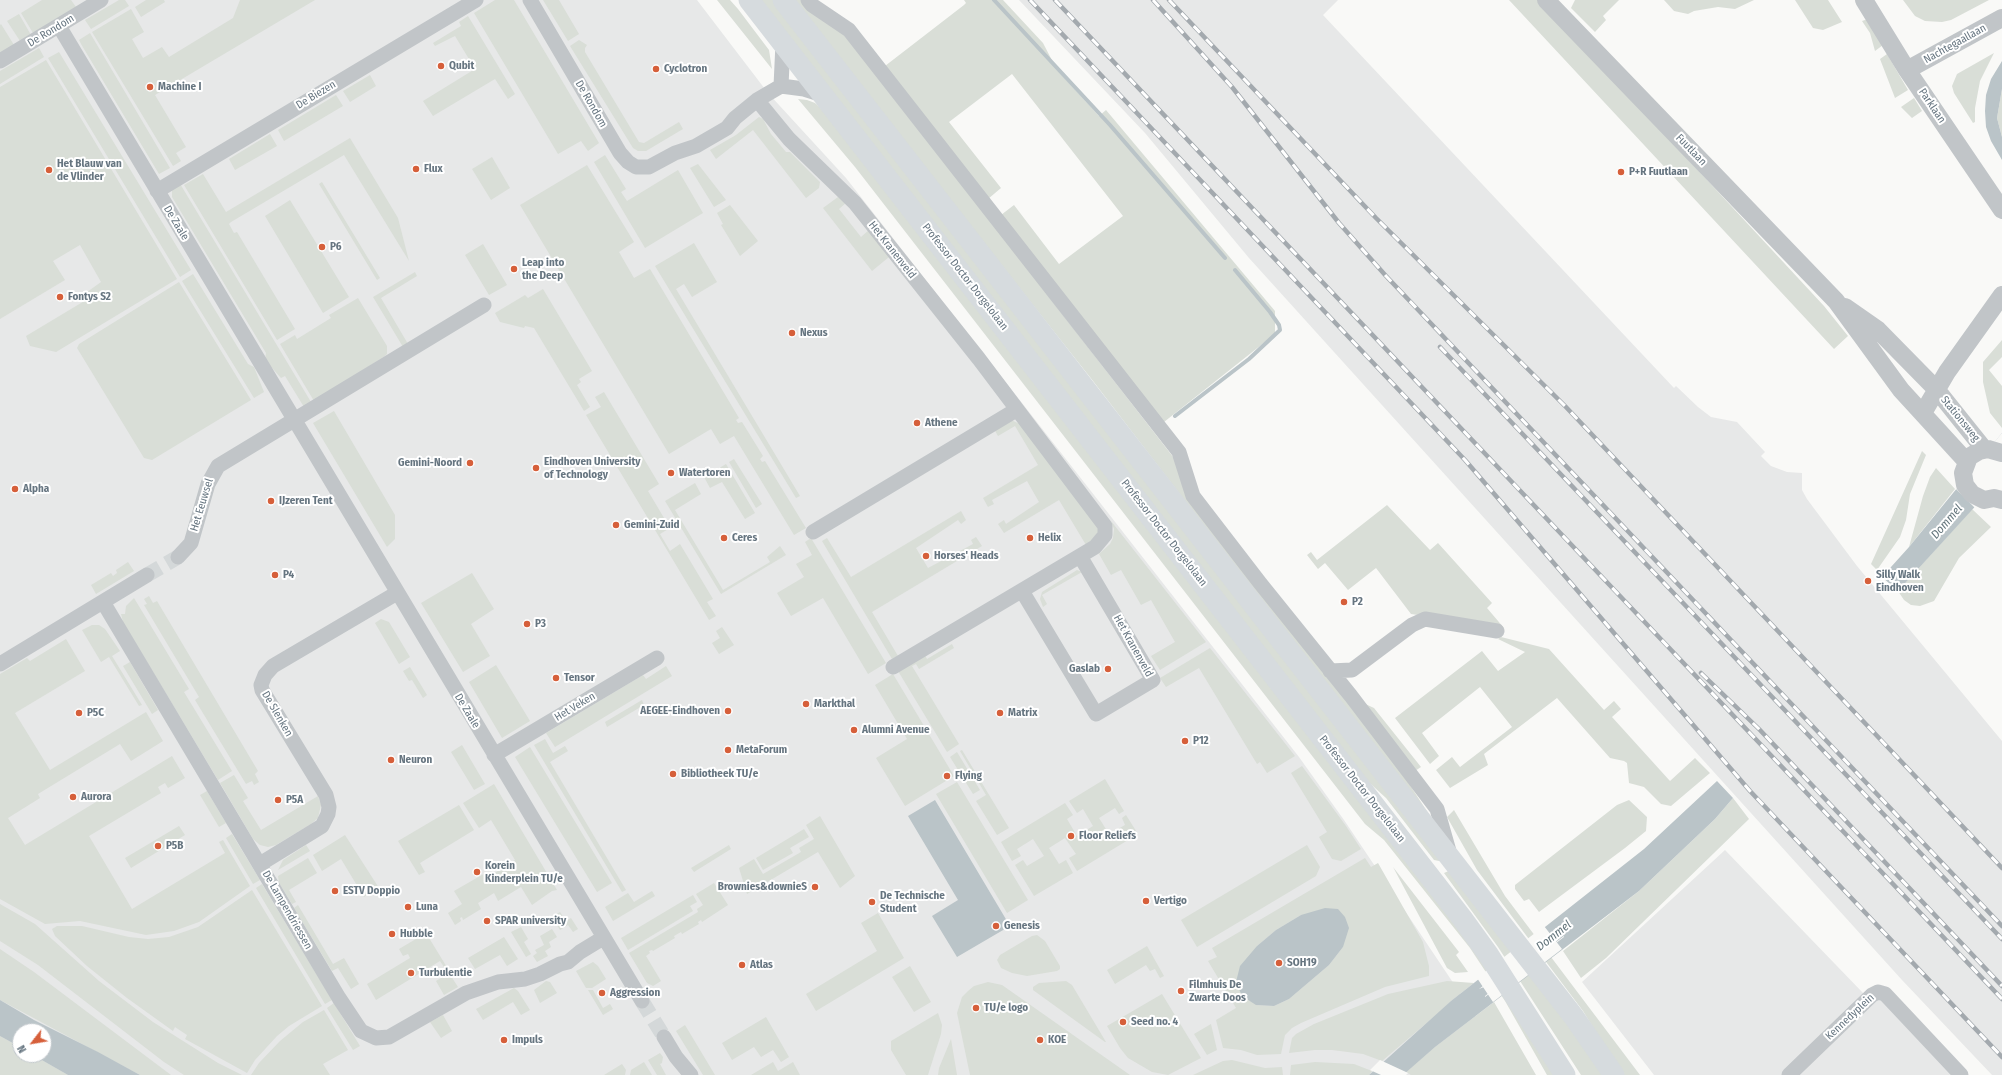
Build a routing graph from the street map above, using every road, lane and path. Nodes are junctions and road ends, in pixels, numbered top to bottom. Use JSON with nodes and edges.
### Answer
{"nodes":[{"id":1,"x":101,"y":0,"type":"edge"},
{"id":2,"x":476,"y":0,"type":"edge"},
{"id":3,"x":530,"y":0,"type":"edge"},
{"id":4,"x":749,"y":0,"type":"edge"},
{"id":5,"x":783,"y":0,"type":"edge"},
{"id":6,"x":808,"y":0,"type":"edge"},
{"id":7,"x":1546,"y":0,"type":"edge"},
{"id":8,"x":1864,"y":0,"type":"edge"},
{"id":9,"x":2002,"y":18,"type":"edge"},
{"id":10,"x":59,"y":26,"type":"junction"},
{"id":11,"x":783,"y":43,"type":"junction"},
{"id":12,"x":0,"y":61,"type":"edge"},
{"id":13,"x":1907,"y":70,"type":"junction"},
{"id":14,"x":781,"y":86,"type":"junction"},
{"id":15,"x":823,"y":95,"type":"junction"},
{"id":16,"x":757,"y":100,"type":"junction"},
{"id":17,"x":157,"y":191,"type":"junction"},
{"id":18,"x":2002,"y":210,"type":"edge"},
{"id":19,"x":2002,"y":295,"type":"edge"},
{"id":20,"x":1836,"y":301,"type":"junction"},
{"id":21,"x":484,"y":305,"type":"dead end"},
{"id":22,"x":1936,"y":389,"type":"junction"},
{"id":23,"x":1016,"y":410,"type":"junction"},
{"id":24,"x":1923,"y":414,"type":"junction"},
{"id":25,"x":293,"y":420,"type":"junction"},
{"id":26,"x":1991,"y":451,"type":"edge"},
{"id":27,"x":1966,"y":461,"type":"junction"},
{"id":28,"x":1993,"y":500,"type":"edge"},
{"id":29,"x":812,"y":532,"type":"dead end"},
{"id":30,"x":178,"y":556,"type":"tunnel mouth"},
{"id":31,"x":1080,"y":556,"type":"junction"},
{"id":32,"x":147,"y":575,"type":"tunnel mouth"},
{"id":33,"x":1022,"y":592,"type":"junction"},
{"id":34,"x":397,"y":593,"type":"junction"},
{"id":35,"x":103,"y":602,"type":"junction"},
{"id":36,"x":1497,"y":631,"type":"dead end"},
{"id":37,"x":657,"y":658,"type":"dead end"},
{"id":38,"x":0,"y":664,"type":"edge"},
{"id":39,"x":893,"y":667,"type":"dead end"},
{"id":40,"x":1330,"y":671,"type":"junction"},
{"id":41,"x":494,"y":755,"type":"junction"},
{"id":42,"x":1451,"y":858,"type":"junction"},
{"id":43,"x":1418,"y":860,"type":"junction"},
{"id":44,"x":260,"y":864,"type":"junction"},
{"id":45,"x":604,"y":938,"type":"junction"},
{"id":46,"x":642,"y":1001,"type":"tunnel mouth"},
{"id":47,"x":664,"y":1037,"type":"tunnel mouth"},
{"id":48,"x":676,"y":1057,"type":"junction"},
{"id":49,"x":680,"y":1075,"type":"edge"},
{"id":50,"x":691,"y":1075,"type":"edge"},
{"id":51,"x":1565,"y":1075,"type":"edge"},
{"id":52,"x":1614,"y":1075,"type":"edge"},
{"id":53,"x":1789,"y":1075,"type":"edge"},
{"id":54,"x":1961,"y":1075,"type":"edge"}],
"edges":[{"from":1,"to":10,"type":"street","name":"De Rondom"},
{"from":2,"to":17,"type":"street","name":"De Biezen"},
{"from":3,"to":16,"type":"street","name":"De Rondom"},
{"from":4,"to":11,"type":"main road","name":"Professor Doctor Dorgelolaan"},
{"from":5,"to":42,"type":"main road"},
{"from":6,"to":40,"type":"street"},
{"from":7,"to":20,"type":"street","name":"Fuutlaan"},
{"from":8,"to":13,"type":"street","name":"Parklaan"},
{"from":9,"to":13,"type":"street","name":"Nachtegaallaan"},
{"from":10,"to":12,"type":"street","name":"De Rondom"},
{"from":10,"to":17,"type":"street","name":"De Zaale"},
{"from":11,"to":14,"type":"street"},
{"from":11,"to":15,"type":"main road","name":"Professor Doctor Dorgelolaan"},
{"from":13,"to":18,"type":"street","name":"Parklaan"},
{"from":14,"to":15,"type":"street"},
{"from":14,"to":16,"type":"street","name":"De Rondom"},
{"from":15,"to":43,"type":"main road","name":"Professor Doctor Dorgelolaan"},
{"from":16,"to":23,"type":"street","name":"Het Kranenveld"},
{"from":17,"to":25,"type":"street","name":"De Zaale"},
{"from":19,"to":22,"type":"street"},
{"from":20,"to":22,"type":"street","name":"Fuutlaan"},
{"from":20,"to":24,"type":"street","name":"Fuutlaan"},
{"from":21,"to":25,"type":"street"},
{"from":22,"to":24,"type":"street"},
{"from":22,"to":26,"type":"street","name":"Stationsweg"},
{"from":23,"to":29,"type":"street"},
{"from":23,"to":31,"type":"street","name":"Het Kranenveld"},
{"from":24,"to":27,"type":"street","name":"Stationsweg"},
{"from":25,"to":30,"type":"street","name":"Het Eeuwsel"},
{"from":25,"to":34,"type":"street","name":"De Zaale"},
{"from":26,"to":27,"type":"street","name":"Stationsweg"},
{"from":27,"to":28,"type":"street"},
{"from":31,"to":33,"type":"street","name":"Het Kranenveld"},
{"from":31,"to":33,"type":"street","name":"Het Kranenveld"},
{"from":32,"to":35,"type":"street"},
{"from":33,"to":39,"type":"street","name":"Het Kranenveld"},
{"from":34,"to":41,"type":"street","name":"De Zaale"},
{"from":34,"to":44,"type":"street","name":"De Slenken"},
{"from":35,"to":38,"type":"street"},
{"from":35,"to":44,"type":"street","name":"De Lampendriessen"},
{"from":36,"to":40,"type":"street"},
{"from":37,"to":41,"type":"street","name":"Het Veken"},
{"from":40,"to":42,"type":"street"},
{"from":41,"to":45,"type":"street","name":"De Zaale"},
{"from":42,"to":43,"type":"main road"},
{"from":42,"to":52,"type":"main road"},
{"from":43,"to":51,"type":"main road","name":"Professor Doctor Dorgelolaan"},
{"from":44,"to":45,"type":"street","name":"De Lampendriessen"},
{"from":45,"to":46,"type":"street","name":"De Zaale"},
{"from":47,"to":48,"type":"street"},
{"from":48,"to":49,"type":"street"},
{"from":48,"to":50,"type":"street"},
{"from":53,"to":54,"type":"street","name":"Kennedyplein"}]}
